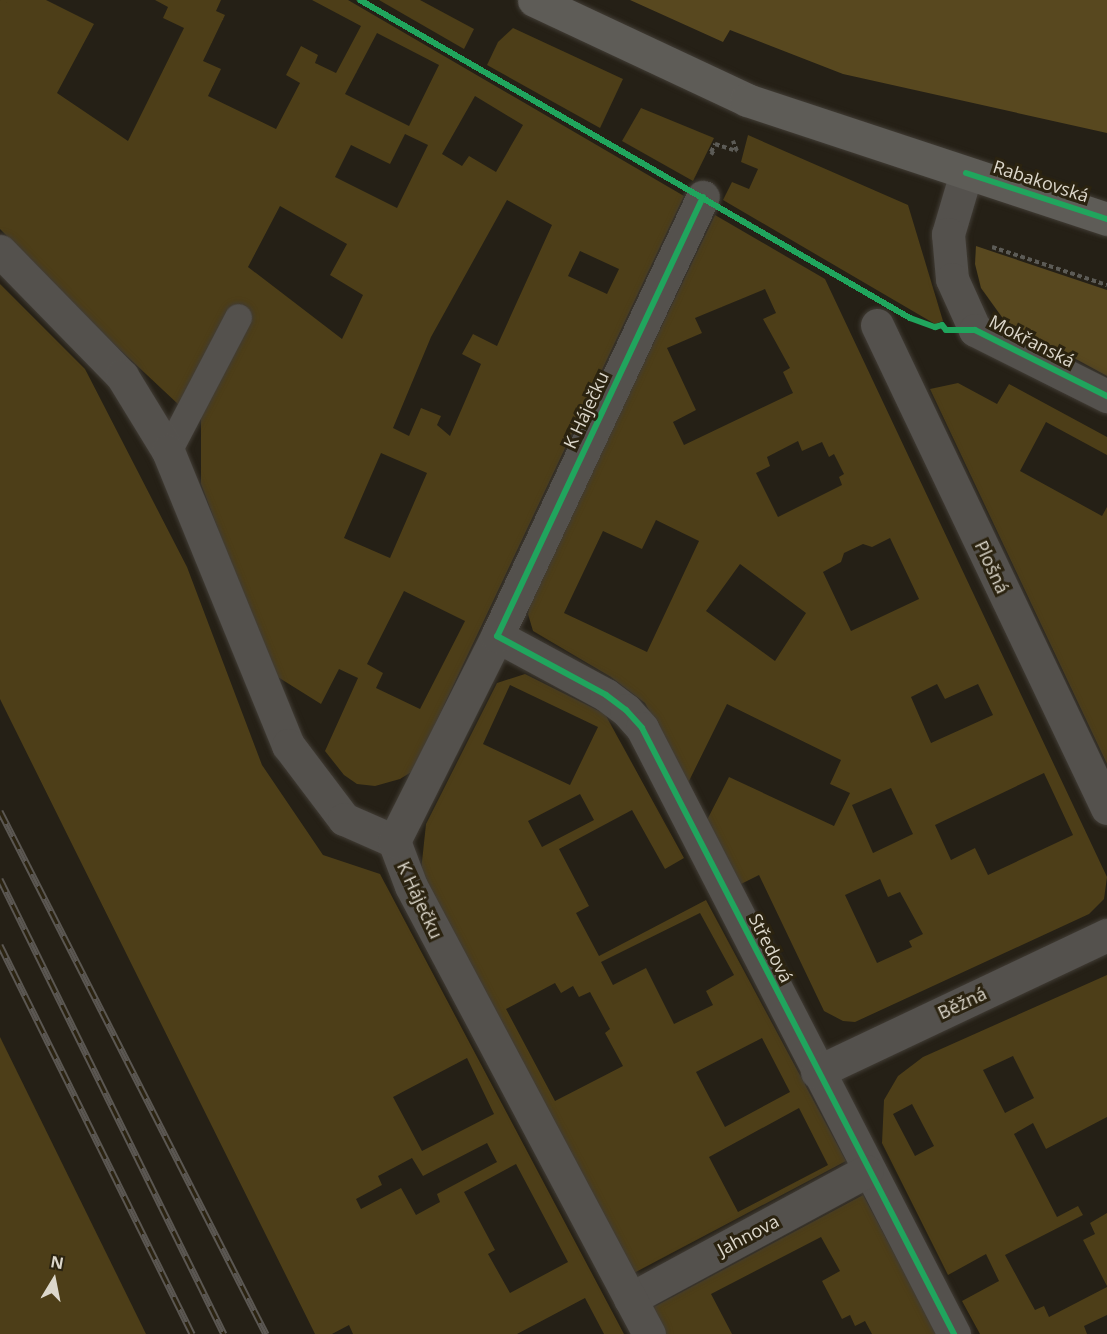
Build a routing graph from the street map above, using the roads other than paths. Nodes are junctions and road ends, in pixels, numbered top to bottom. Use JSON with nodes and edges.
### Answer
{"nodes":[{"id":1,"x":534,"y":0,"type":"edge"},
{"id":2,"x":966,"y":173,"type":"junction"},
{"id":3,"x":703,"y":197,"type":"road end"},
{"id":4,"x":1107,"y":219,"type":"edge"},
{"id":5,"x":0,"y":251,"type":"edge"},
{"id":6,"x":238,"y":317,"type":"dead end"},
{"id":7,"x":877,"y":325,"type":"dead end"},
{"id":8,"x":1107,"y":396,"type":"edge"},
{"id":9,"x":168,"y":452,"type":"junction"},
{"id":10,"x":497,"y":636,"type":"junction"},
{"id":11,"x":1107,"y":808,"type":"edge"},
{"id":12,"x":394,"y":841,"type":"junction"},
{"id":13,"x":1107,"y":935,"type":"edge"},
{"id":14,"x":817,"y":1072,"type":"junction"},
{"id":15,"x":867,"y":1171,"type":"junction"},
{"id":16,"x":630,"y":1299,"type":"junction"},
{"id":17,"x":648,"y":1334,"type":"edge"},
{"id":18,"x":954,"y":1334,"type":"edge"}],
"edges":[{"from":1,"to":2,"type":"main road","name":"Rabakovská"},
{"from":2,"to":4,"type":"main road","name":"Rabakovská"},
{"from":2,"to":8,"type":"street","name":"Mokřanská"},
{"from":3,"to":10,"type":"street","name":"K Háječku"},
{"from":5,"to":9,"type":"street"},
{"from":6,"to":9,"type":"lane"},
{"from":7,"to":11,"type":"street","name":"Plošná"},
{"from":9,"to":12,"type":"street"},
{"from":10,"to":12,"type":"street","name":"K Háječku"},
{"from":10,"to":14,"type":"street","name":"Středová"},
{"from":12,"to":16,"type":"street","name":"K Háječku"},
{"from":13,"to":14,"type":"street","name":"Běžná"},
{"from":14,"to":15,"type":"street","name":"Středová"},
{"from":15,"to":16,"type":"street","name":"Jahnova"},
{"from":15,"to":18,"type":"street","name":"Středová"},
{"from":16,"to":17,"type":"street","name":"K Háječku"}]}
